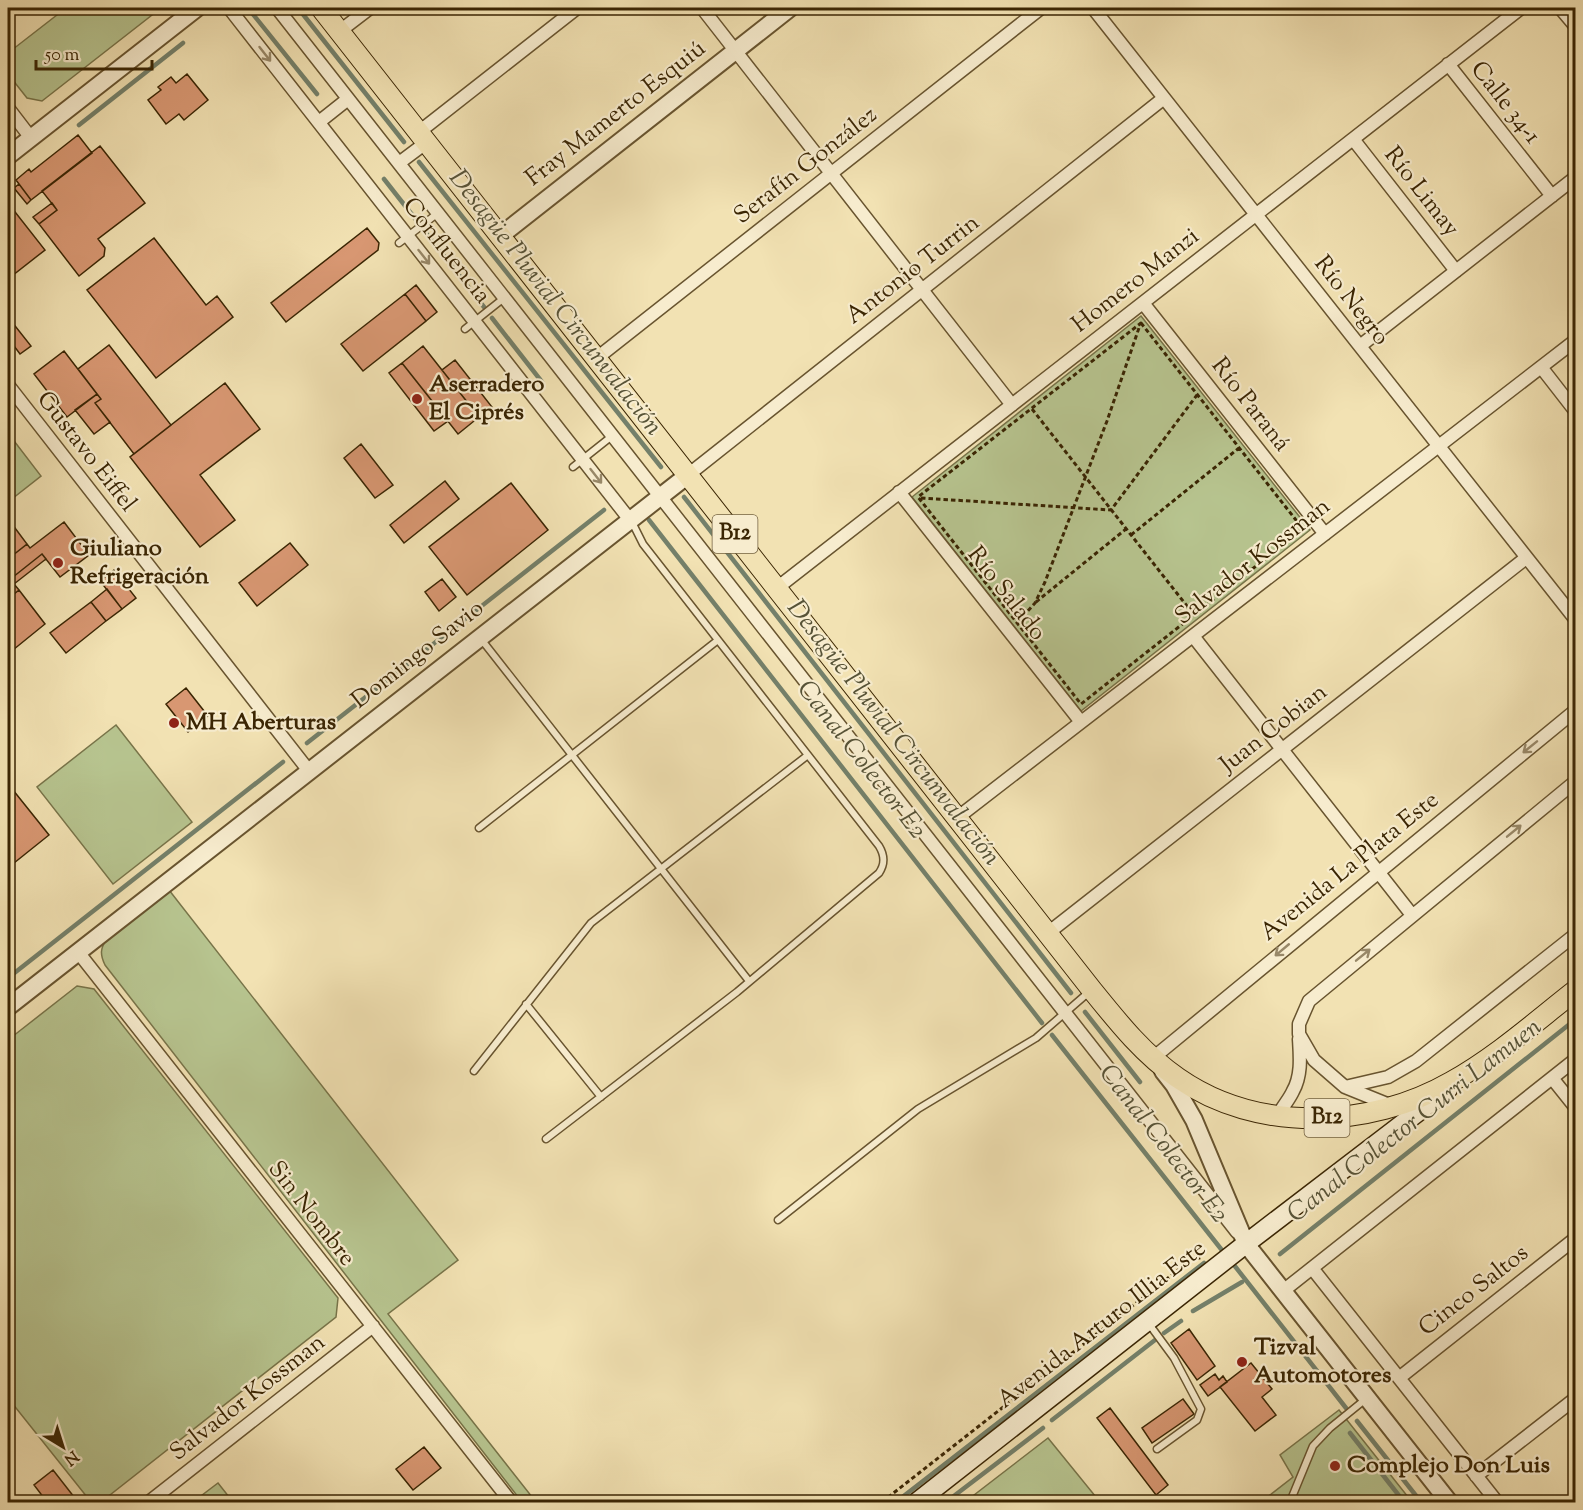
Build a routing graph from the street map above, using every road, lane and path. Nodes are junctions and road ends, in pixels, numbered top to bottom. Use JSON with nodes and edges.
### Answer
{"nodes":[{"id":1,"x":197,"y":8,"type":"edge"},
{"id":2,"x":229,"y":8,"type":"edge"},
{"id":3,"x":277,"y":8,"type":"edge"},
{"id":4,"x":321,"y":8,"type":"edge"},
{"id":5,"x":370,"y":8,"type":"edge"},
{"id":6,"x":577,"y":8,"type":"edge"},
{"id":7,"x":702,"y":8,"type":"edge"},
{"id":8,"x":790,"y":8,"type":"edge"},
{"id":9,"x":1041,"y":8,"type":"edge"},
{"id":10,"x":1093,"y":8,"type":"edge"},
{"id":11,"x":1521,"y":8,"type":"edge"},
{"id":12,"x":1560,"y":8,"type":"edge"},
{"id":13,"x":1575,"y":27,"type":"edge"},
{"id":14,"x":340,"y":31,"type":"junction"},
{"id":15,"x":736,"y":50,"type":"junction"},
{"id":16,"x":1448,"y":64,"type":"junction"},
{"id":17,"x":1164,"y":98,"type":"junction"},
{"id":18,"x":348,"y":99,"type":"junction"},
{"id":19,"x":8,"y":108,"type":"edge"},
{"id":20,"x":319,"y":122,"type":"junction"},
{"id":21,"x":423,"y":137,"type":"junction"},
{"id":22,"x":31,"y":138,"type":"junction"},
{"id":23,"x":1353,"y":139,"type":"junction"},
{"id":24,"x":8,"y":156,"type":"edge"},
{"id":25,"x":399,"y":163,"type":"junction"},
{"id":26,"x":831,"y":173,"type":"junction"},
{"id":27,"x":1575,"y":177,"type":"edge"},
{"id":28,"x":1552,"y":196,"type":"junction"},
{"id":29,"x":438,"y":213,"type":"junction"},
{"id":30,"x":1256,"y":215,"type":"junction"},
{"id":31,"x":500,"y":236,"type":"junction"},
{"id":32,"x":403,"y":240,"type":"junction"},
{"id":33,"x":1456,"y":271,"type":"junction"},
{"id":34,"x":922,"y":289,"type":"junction"},
{"id":35,"x":504,"y":298,"type":"junction"},
{"id":36,"x":1143,"y":303,"type":"junction"},
{"id":37,"x":1141,"y":323,"type":"junction"},
{"id":38,"x":470,"y":325,"type":"junction"},
{"id":39,"x":1575,"y":340,"type":"edge"},
{"id":40,"x":1360,"y":346,"type":"junction"},
{"id":41,"x":597,"y":358,"type":"junction"},
{"id":42,"x":1541,"y":367,"type":"junction"},
{"id":43,"x":8,"y":386,"type":"edge"},
{"id":44,"x":1197,"y":394,"type":"junction"},
{"id":45,"x":1012,"y":405,"type":"junction"},
{"id":46,"x":1031,"y":409,"type":"junction"},
{"id":47,"x":1575,"y":412,"type":"edge"},
{"id":48,"x":612,"y":436,"type":"junction"},
{"id":49,"x":1438,"y":446,"type":"junction"},
{"id":50,"x":1239,"y":448,"type":"junction"},
{"id":51,"x":578,"y":463,"type":"junction"},
{"id":52,"x":688,"y":475,"type":"junction"},
{"id":53,"x":1085,"y":477,"type":"junction"},
{"id":54,"x":899,"y":492,"type":"junction"},
{"id":55,"x":660,"y":496,"type":"junction"},
{"id":56,"x":918,"y":497,"type":"junction"},
{"id":57,"x":1074,"y":507,"type":"junction"},
{"id":58,"x":1111,"y":510,"type":"junction"},
{"id":59,"x":630,"y":520,"type":"junction"},
{"id":60,"x":1126,"y":529,"type":"junction"},
{"id":61,"x":1325,"y":534,"type":"junction"},
{"id":62,"x":1131,"y":535,"type":"junction"},
{"id":63,"x":1526,"y":558,"type":"junction"},
{"id":64,"x":777,"y":588,"type":"junction"},
{"id":65,"x":1035,"y":603,"type":"junction"},
{"id":66,"x":1194,"y":615,"type":"junction"},
{"id":67,"x":1575,"y":620,"type":"edge"},
{"id":68,"x":1017,"y":623,"type":"junction"},
{"id":69,"x":1193,"y":636,"type":"junction"},
{"id":70,"x":480,"y":637,"type":"junction"},
{"id":71,"x":718,"y":640,"type":"junction"},
{"id":72,"x":1575,"y":710,"type":"edge"},
{"id":73,"x":1081,"y":722,"type":"junction"},
{"id":74,"x":1282,"y":749,"type":"junction"},
{"id":75,"x":572,"y":755,"type":"junction"},
{"id":76,"x":808,"y":755,"type":"junction"},
{"id":77,"x":309,"y":771,"type":"junction"},
{"id":78,"x":1575,"y":781,"type":"edge"},
{"id":79,"x":957,"y":818,"type":"junction"},
{"id":80,"x":479,"y":828,"type":"dead end"},
{"id":81,"x":661,"y":868,"type":"junction"},
{"id":82,"x":1377,"y":871,"type":"junction"},
{"id":83,"x":1412,"y":915,"type":"junction"},
{"id":84,"x":1048,"y":933,"type":"junction"},
{"id":85,"x":1575,"y":934,"type":"edge"},
{"id":86,"x":78,"y":952,"type":"junction"},
{"id":87,"x":750,"y":981,"type":"junction"},
{"id":88,"x":1092,"y":990,"type":"junction"},
{"id":89,"x":1575,"y":990,"type":"edge"},
{"id":90,"x":526,"y":1004,"type":"junction"},
{"id":91,"x":8,"y":1007,"type":"edge"},
{"id":92,"x":1065,"y":1013,"type":"junction"},
{"id":93,"x":1299,"y":1034,"type":"junction"},
{"id":94,"x":1500,"y":1050,"type":"junction"},
{"id":95,"x":1153,"y":1058,"type":"junction"},
{"id":96,"x":1575,"y":1059,"type":"edge"},
{"id":97,"x":474,"y":1071,"type":"dead end"},
{"id":98,"x":1552,"y":1078,"type":"junction"},
{"id":99,"x":1345,"y":1087,"type":"junction"},
{"id":100,"x":601,"y":1097,"type":"junction"},
{"id":101,"x":1393,"y":1107,"type":"junction"},
{"id":102,"x":1575,"y":1108,"type":"edge"},
{"id":103,"x":1278,"y":1116,"type":"junction"},
{"id":104,"x":546,"y":1139,"type":"dead end"},
{"id":105,"x":778,"y":1220,"type":"dead end"},
{"id":106,"x":1575,"y":1238,"type":"edge"},
{"id":107,"x":1246,"y":1244,"type":"junction"},
{"id":108,"x":1218,"y":1266,"type":"junction"},
{"id":109,"x":1312,"y":1268,"type":"junction"},
{"id":110,"x":1283,"y":1291,"type":"junction"},
{"id":111,"x":1147,"y":1322,"type":"junction"},
{"id":112,"x":372,"y":1326,"type":"junction"},
{"id":113,"x":1399,"y":1378,"type":"junction"},
{"id":114,"x":1367,"y":1398,"type":"junction"},
{"id":115,"x":1575,"y":1398,"type":"edge"},
{"id":116,"x":1157,"y":1449,"type":"dead end"},
{"id":117,"x":1476,"y":1476,"type":"junction"},
{"id":118,"x":149,"y":1503,"type":"edge"},
{"id":119,"x":511,"y":1503,"type":"edge"},
{"id":120,"x":882,"y":1503,"type":"edge"},
{"id":121,"x":917,"y":1503,"type":"edge"},
{"id":122,"x":1290,"y":1503,"type":"edge"},
{"id":123,"x":1449,"y":1503,"type":"edge"},
{"id":124,"x":1497,"y":1503,"type":"edge"}],
"edges":[{"from":1,"to":22,"type":"street"},
{"from":2,"to":20,"type":"street","name":"Confluencia","one_way":true},
{"from":3,"to":18,"type":"street"},
{"from":4,"to":14,"type":"main road","number":"B12"},
{"from":5,"to":14,"type":"street"},
{"from":6,"to":21,"type":"street"},
{"from":7,"to":15,"type":"street"},
{"from":8,"to":15,"type":"street","name":"Fray Mamerto Esquiú"},
{"from":9,"to":26,"type":"street","name":"Serafín González"},
{"from":10,"to":17,"type":"street","name":"Río Negro"},
{"from":11,"to":16,"type":"street","name":"Homero Manzi"},
{"from":12,"to":13,"type":"street"},
{"from":14,"to":21,"type":"main road","number":"B12"},
{"from":15,"to":26,"type":"street"},
{"from":15,"to":31,"type":"street","name":"Fray Mamerto Esquiú"},
{"from":16,"to":23,"type":"street","name":"Homero Manzi"},
{"from":16,"to":28,"type":"street","name":"Calle 34-1"},
{"from":17,"to":30,"type":"street","name":"Río Negro"},
{"from":17,"to":34,"type":"street","name":"Antonio Turrin"},
{"from":18,"to":20,"type":"street"},
{"from":18,"to":25,"type":"street"},
{"from":19,"to":22,"type":"street"},
{"from":20,"to":32,"type":"street","name":"Confluencia"},
{"from":21,"to":25,"type":"street"},
{"from":21,"to":31,"type":"main road","number":"B12"},
{"from":22,"to":24,"type":"street"},
{"from":23,"to":30,"type":"street","name":"Homero Manzi"},
{"from":23,"to":33,"type":"street","name":"Río Limay"},
{"from":25,"to":29,"type":"street"},
{"from":26,"to":34,"type":"street"},
{"from":26,"to":41,"type":"street","name":"Serafín González"},
{"from":27,"to":28,"type":"street"},
{"from":28,"to":33,"type":"street"},
{"from":29,"to":32,"type":"lane"},
{"from":29,"to":35,"type":"street"},
{"from":30,"to":36,"type":"street","name":"Homero Manzi"},
{"from":30,"to":40,"type":"street","name":"Río Negro"},
{"from":31,"to":41,"type":"main road","number":"B12"},
{"from":32,"to":38,"type":"street","name":"Confluencia","one_way":true},
{"from":33,"to":40,"type":"street"},
{"from":34,"to":45,"type":"street"},
{"from":34,"to":52,"type":"street","name":"Antonio Turrin"},
{"from":35,"to":38,"type":"lane"},
{"from":35,"to":48,"type":"street"},
{"from":36,"to":45,"type":"street","name":"Homero Manzi"},
{"from":36,"to":61,"type":"street","name":"Río Paraná"},
{"from":37,"to":44,"type":"path"},
{"from":37,"to":46,"type":"path"},
{"from":37,"to":53,"type":"path"},
{"from":38,"to":51,"type":"street","name":"Confluencia"},
{"from":39,"to":42,"type":"street","name":"Salvador Kossman"},
{"from":40,"to":49,"type":"street","name":"Río Negro"},
{"from":41,"to":52,"type":"main road","number":"B12"},
{"from":42,"to":47,"type":"street"},
{"from":42,"to":49,"type":"street","name":"Salvador Kossman"},
{"from":43,"to":77,"type":"street","name":"Gustavo Eiffel"},
{"from":44,"to":50,"type":"path"},
{"from":44,"to":58,"type":"path"},
{"from":45,"to":54,"type":"street","name":"Homero Manzi"},
{"from":46,"to":53,"type":"path"},
{"from":46,"to":56,"type":"path"},
{"from":48,"to":51,"type":"lane"},
{"from":48,"to":55,"type":"street"},
{"from":49,"to":61,"type":"street","name":"Salvador Kossman"},
{"from":49,"to":63,"type":"street","name":"Río Negro"},
{"from":50,"to":62,"type":"path"},
{"from":50,"to":66,"type":"path"},
{"from":51,"to":59,"type":"street","name":"Confluencia","one_way":true},
{"from":52,"to":55,"type":"street","name":"Domingo Savio"},
{"from":52,"to":64,"type":"main road","number":"B12"},
{"from":53,"to":57,"type":"path"},
{"from":53,"to":58,"type":"path"},
{"from":54,"to":64,"type":"street","name":"Homero Manzi"},
{"from":54,"to":73,"type":"street","name":"Río Salado"},
{"from":55,"to":59,"type":"street","name":"Domingo Savio"},
{"from":55,"to":92,"type":"street"},
{"from":56,"to":57,"type":"path"},
{"from":56,"to":68,"type":"path"},
{"from":57,"to":58,"type":"path"},
{"from":57,"to":65,"type":"path"},
{"from":58,"to":60,"type":"path"},
{"from":59,"to":70,"type":"street","name":"Domingo Savio"},
{"from":59,"to":71,"type":"lane"},
{"from":60,"to":62,"type":"path"},
{"from":60,"to":65,"type":"path"},
{"from":61,"to":69,"type":"street","name":"Salvador Kossman"},
{"from":62,"to":66,"type":"path"},
{"from":63,"to":67,"type":"street","name":"Río Negro"},
{"from":63,"to":74,"type":"street","name":"Juan Cobian"},
{"from":64,"to":79,"type":"main road","number":"B12"},
{"from":65,"to":68,"type":"path"},
{"from":66,"to":68,"type":"path"},
{"from":69,"to":73,"type":"street","name":"Salvador Kossman"},
{"from":69,"to":74,"type":"street"},
{"from":70,"to":75,"type":"lane"},
{"from":70,"to":77,"type":"street","name":"Domingo Savio"},
{"from":71,"to":75,"type":"lane"},
{"from":71,"to":76,"type":"lane"},
{"from":72,"to":82,"type":"street","name":"Avenida La Plata Este","one_way":true},
{"from":73,"to":79,"type":"street","name":"Salvador Kossman"},
{"from":74,"to":82,"type":"street"},
{"from":74,"to":84,"type":"street","name":"Juan Cobian"},
{"from":75,"to":80,"type":"lane"},
{"from":75,"to":81,"type":"lane"},
{"from":76,"to":81,"type":"lane"},
{"from":76,"to":87,"type":"lane"},
{"from":77,"to":86,"type":"street","name":"Domingo Savio"},
{"from":83,"to":78,"type":"street","one_way":true},
{"from":79,"to":84,"type":"main road","number":"B12"},
{"from":81,"to":87,"type":"lane"},
{"from":81,"to":90,"type":"lane"},
{"from":82,"to":83,"type":"street"},
{"from":82,"to":95,"type":"street","name":"Avenida La Plata Este","one_way":true},
{"from":93,"to":83,"type":"street","one_way":true},
{"from":84,"to":88,"type":"main road","number":"B12"},
{"from":85,"to":99,"type":"street"},
{"from":86,"to":91,"type":"street","name":"Domingo Savio"},
{"from":86,"to":112,"type":"street","name":"Sin Nombre"},
{"from":87,"to":100,"type":"lane"},
{"from":88,"to":92,"type":"lane"},
{"from":88,"to":95,"type":"main road","number":"B12"},
{"from":89,"to":94,"type":"main road","name":"Avenida Arturo Illia Este"},
{"from":90,"to":97,"type":"lane"},
{"from":90,"to":100,"type":"lane"},
{"from":92,"to":105,"type":"lane"},
{"from":92,"to":107,"type":"street"},
{"from":93,"to":99,"type":"street"},
{"from":93,"to":103,"type":"street"},
{"from":94,"to":101,"type":"main road","number":"B12"},
{"from":94,"to":107,"type":"main road","name":"Avenida Arturo Illia Este"},
{"from":95,"to":103,"type":"main road","number":"B12"},
{"from":95,"to":107,"type":"street","number":"B12"},
{"from":96,"to":98,"type":"street"},
{"from":98,"to":102,"type":"street"},
{"from":98,"to":109,"type":"street"},
{"from":99,"to":101,"type":"street"},
{"from":100,"to":104,"type":"lane"},
{"from":101,"to":103,"type":"main road","number":"B12"},
{"from":106,"to":113,"type":"street","name":"Cinco Saltos"},
{"from":107,"to":108,"type":"main road","name":"Avenida Arturo Illia Este"},
{"from":107,"to":110,"type":"street"},
{"from":108,"to":111,"type":"main road","name":"Avenida Arturo Illia Este"},
{"from":108,"to":120,"type":"path"},
{"from":109,"to":110,"type":"street"},
{"from":109,"to":113,"type":"street"},
{"from":110,"to":114,"type":"street"},
{"from":111,"to":116,"type":"lane"},
{"from":111,"to":121,"type":"main road","name":"Avenida Arturo Illia Este"},
{"from":112,"to":118,"type":"street","name":"Salvador Kossman"},
{"from":112,"to":119,"type":"street","name":"Sin Nombre"},
{"from":113,"to":117,"type":"street"},
{"from":114,"to":122,"type":"lane"},
{"from":114,"to":123,"type":"street"},
{"from":115,"to":117,"type":"street"},
{"from":117,"to":124,"type":"street"}]}
